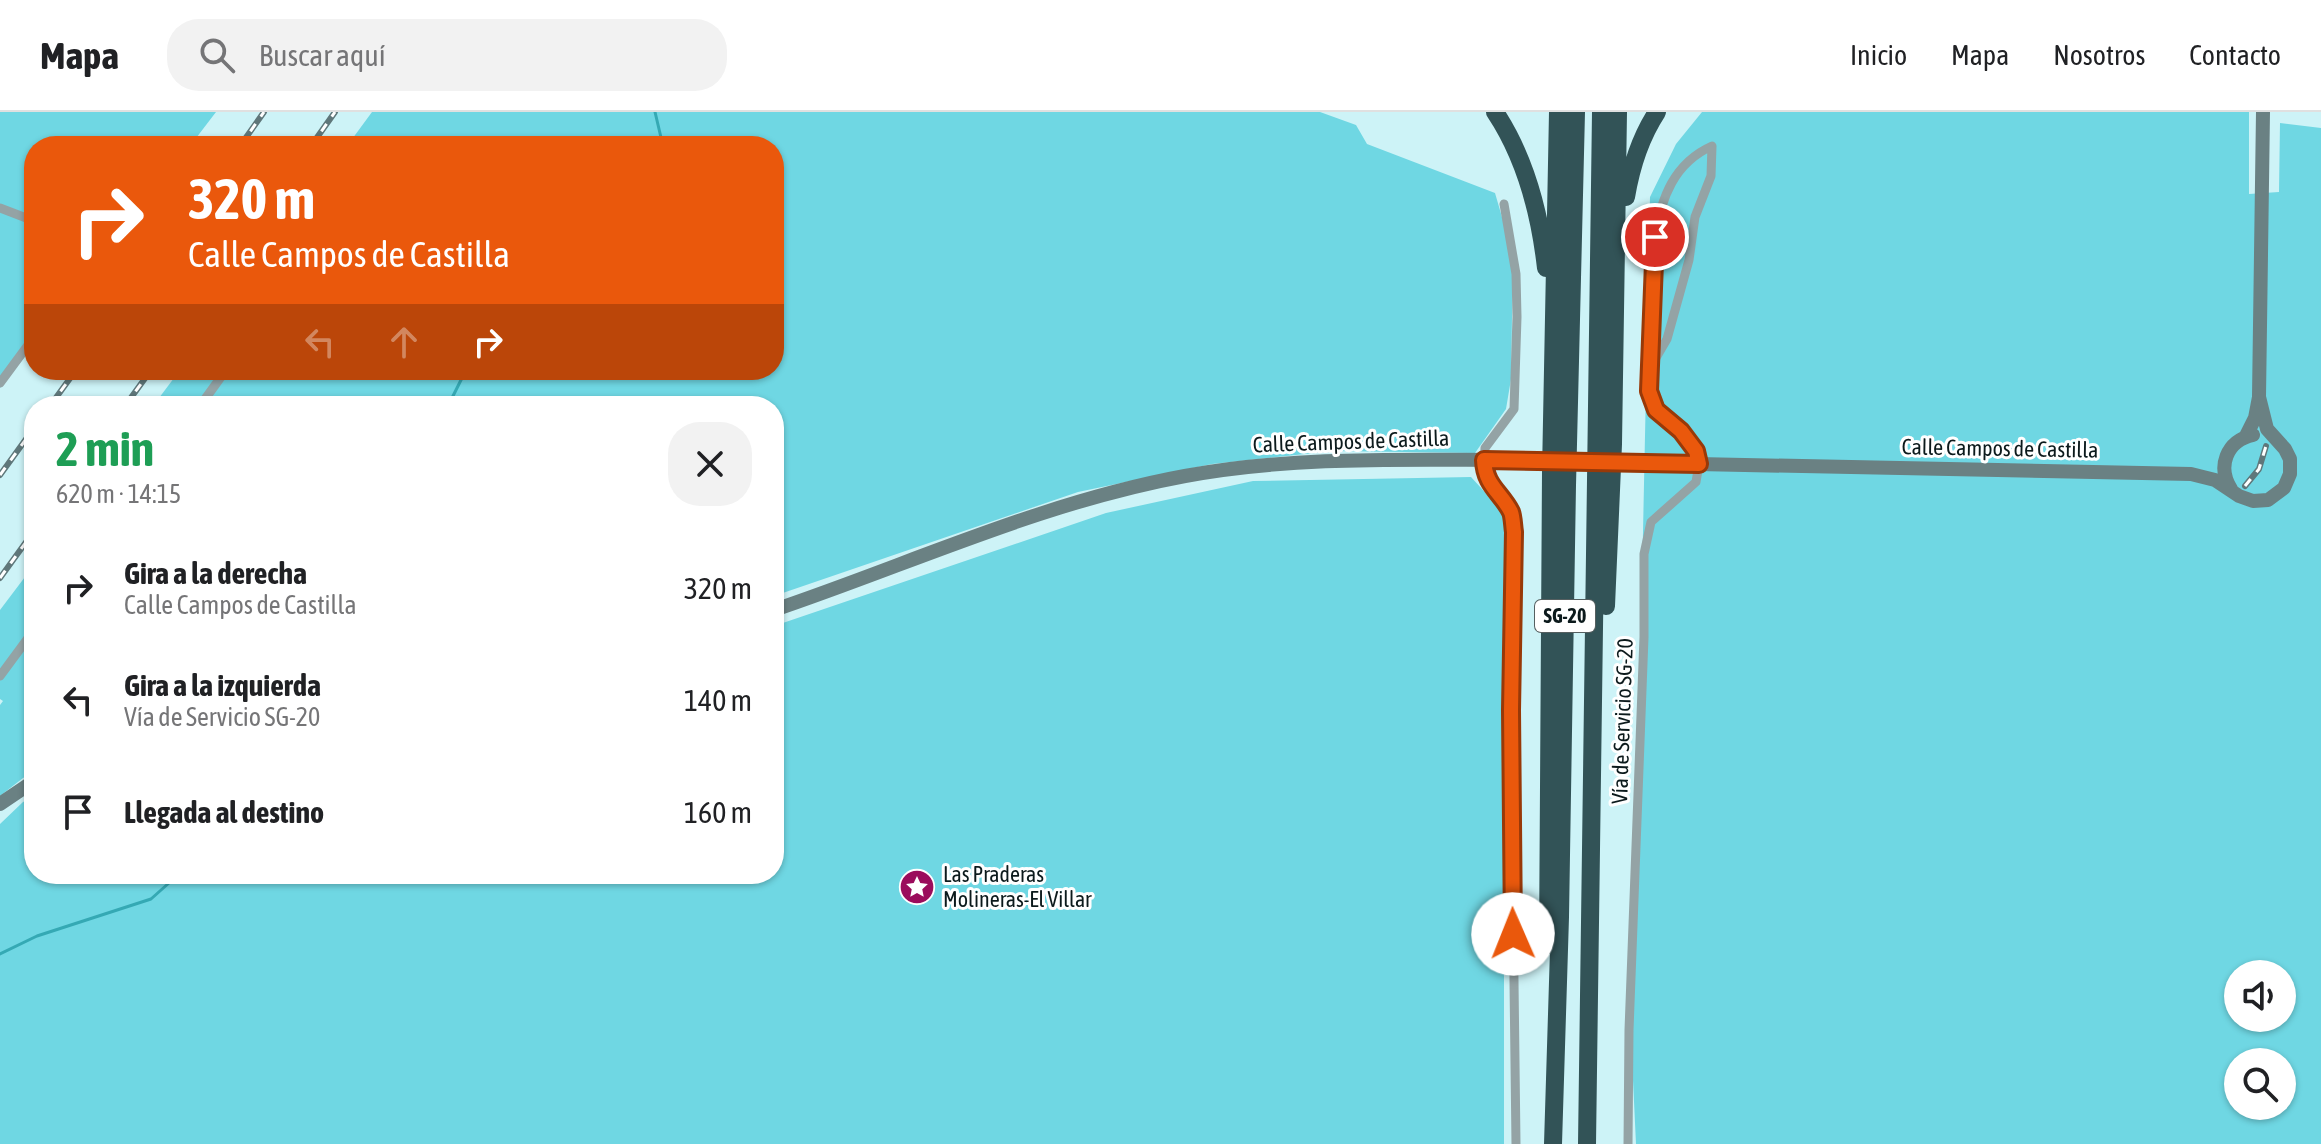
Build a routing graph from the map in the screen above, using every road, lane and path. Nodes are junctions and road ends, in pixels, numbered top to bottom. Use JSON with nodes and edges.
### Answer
{"nodes":[{"id":1,"x":1495,"y":112,"type":"edge"},
{"id":2,"x":1558,"y":112,"type":"edge"},
{"id":3,"x":1576,"y":112,"type":"edge"},
{"id":4,"x":1601,"y":112,"type":"edge"},
{"id":5,"x":1618,"y":112,"type":"edge"},
{"id":6,"x":1657,"y":112,"type":"edge"},
{"id":7,"x":2263,"y":112,"type":"edge"},
{"id":8,"x":1504,"y":204,"type":"dead end"},
{"id":9,"x":0,"y":208,"type":"edge"},
{"id":10,"x":24,"y":217,"type":"edge"},
{"id":11,"x":1614,"y":303,"type":"junction"},
{"id":12,"x":24,"y":351,"type":"edge"},
{"id":13,"x":1650,"y":368,"type":"junction"},
{"id":14,"x":0,"y":383,"type":"edge"},
{"id":15,"x":2259,"y":397,"type":"junction"},
{"id":16,"x":1551,"y":433,"type":"junction"},
{"id":17,"x":2246,"y":436,"type":"junction"},
{"id":18,"x":2279,"y":442,"type":"junction"},
{"id":19,"x":2225,"y":458,"type":"junction"},
{"id":20,"x":1484,"y":460,"type":"junction"},
{"id":21,"x":1699,"y":464,"type":"junction"},
{"id":22,"x":2191,"y":474,"type":"junction"},
{"id":23,"x":2232,"y":489,"type":"junction"},
{"id":24,"x":784,"y":606,"type":"edge"},
{"id":25,"x":24,"y":644,"type":"edge"},
{"id":26,"x":0,"y":676,"type":"edge"},
{"id":27,"x":24,"y":788,"type":"edge"},
{"id":28,"x":0,"y":804,"type":"edge"},
{"id":29,"x":1591,"y":917,"type":"junction"},
{"id":30,"x":1553,"y":1119,"type":"junction"},
{"id":31,"x":1516,"y":1144,"type":"edge"},
{"id":32,"x":1553,"y":1144,"type":"edge"},
{"id":33,"x":1587,"y":1144,"type":"edge"},
{"id":34,"x":1628,"y":1144,"type":"edge"}],
"edges":[{"from":1,"to":16,"type":"highway"},
{"from":2,"to":16,"type":"highway"},
{"from":3,"to":30,"type":"highway","number":"SG-20"},
{"from":4,"to":29,"type":"highway","number":"SG-20"},
{"from":5,"to":11,"type":"highway"},
{"from":6,"to":11,"type":"highway"},
{"from":7,"to":15,"type":"main road","name":"Calle Campos de Castilla"},
{"from":8,"to":20,"type":"street"},
{"from":9,"to":10,"type":"street"},
{"from":11,"to":29,"type":"highway"},
{"from":12,"to":14,"type":"street"},
{"from":13,"to":13,"type":"street"},
{"from":13,"to":21,"type":"street"},
{"from":15,"to":17,"type":"main road","name":"Calle Campos de Castilla"},
{"from":15,"to":18,"type":"main road","name":"Calle Campos de Castilla"},
{"from":16,"to":30,"type":"highway"},
{"from":17,"to":18,"type":"main road"},
{"from":17,"to":19,"type":"main road","name":"Calle Campos de Castilla"},
{"from":18,"to":23,"type":"main road","name":"Calle Campos de Castilla"},
{"from":19,"to":22,"type":"main road","name":"Calle Campos de Castilla"},
{"from":19,"to":23,"type":"main road"},
{"from":20,"to":21,"type":"main road","name":"Calle Campos de Castilla","bridge":true},
{"from":20,"to":24,"type":"main road","name":"Calle Campos de Castilla"},
{"from":20,"to":31,"type":"street"},
{"from":21,"to":22,"type":"main road","name":"Calle Campos de Castilla"},
{"from":21,"to":34,"type":"street","name":"Vía de Servicio SG-20"},
{"from":22,"to":23,"type":"main road","name":"Calle Campos de Castilla"},
{"from":25,"to":26,"type":"street"},
{"from":27,"to":28,"type":"main road"},
{"from":29,"to":33,"type":"highway","number":"SG-20"},
{"from":30,"to":32,"type":"highway","number":"SG-20"}]}
